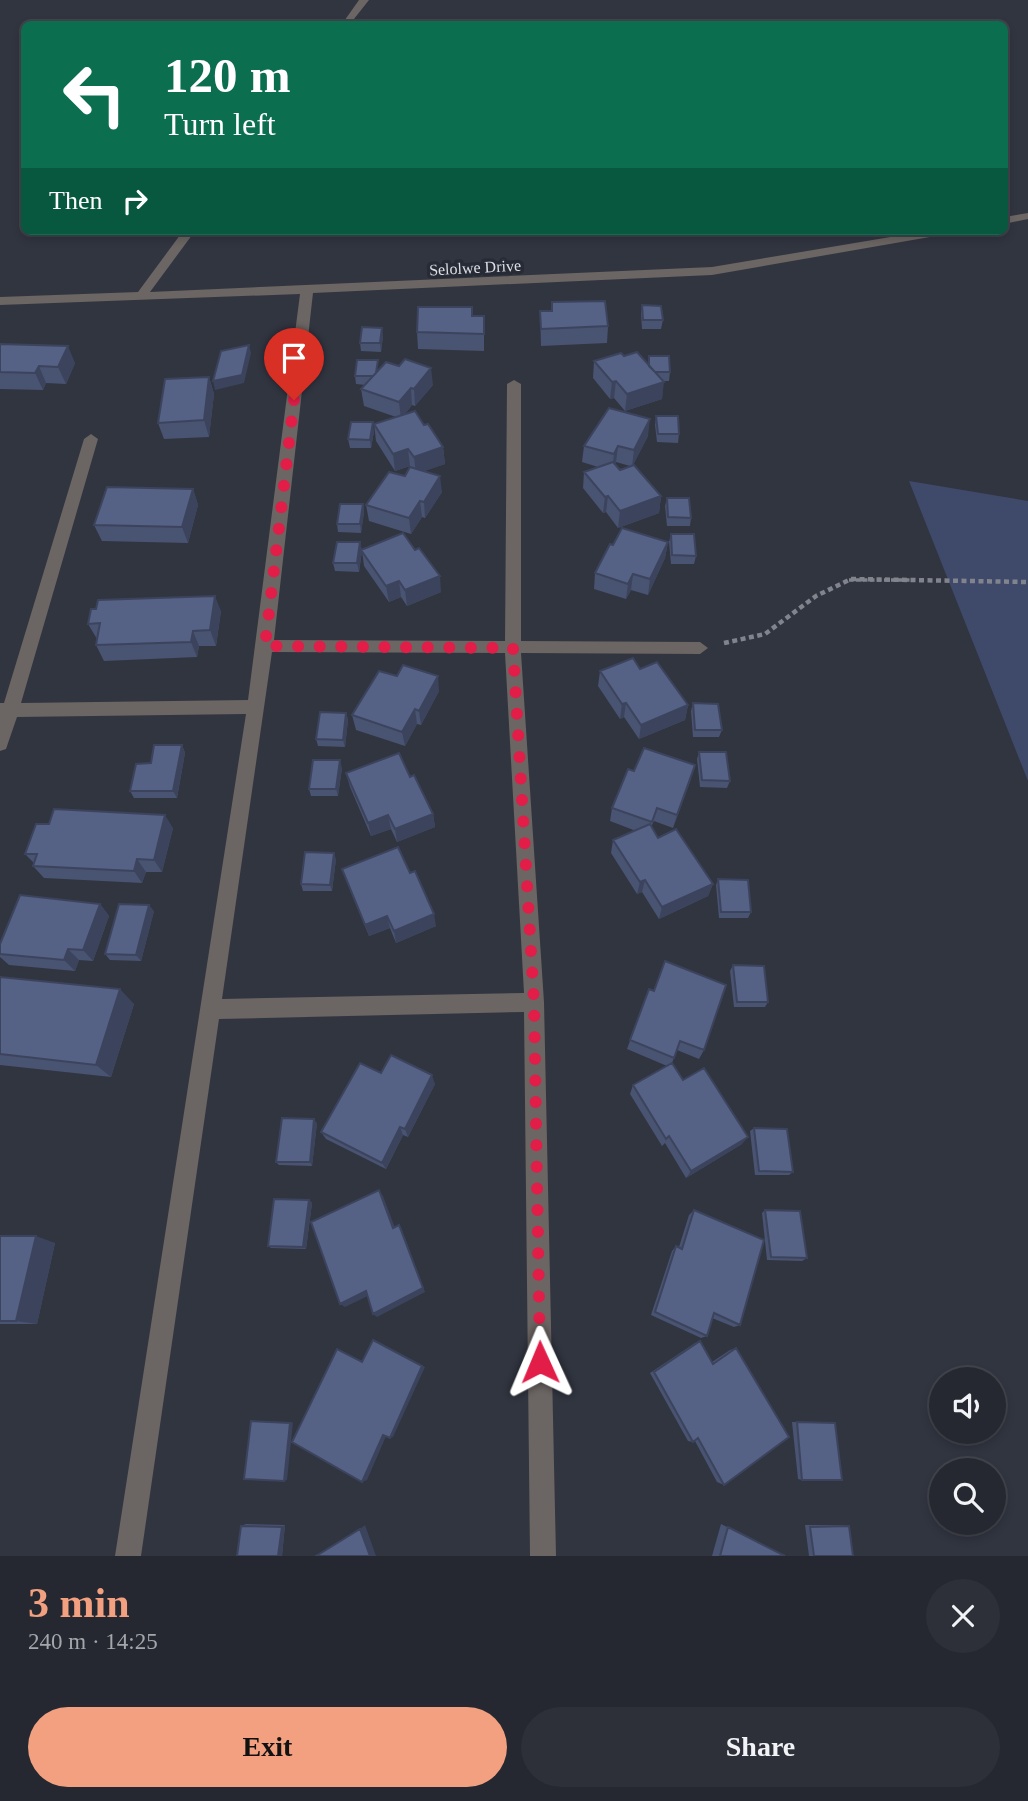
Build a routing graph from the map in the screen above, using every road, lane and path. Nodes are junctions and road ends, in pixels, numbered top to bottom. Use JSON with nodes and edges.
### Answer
{"nodes":[{"id":1,"x":364,"y":0,"type":"edge"},
{"id":2,"x":348,"y":21,"type":"edge"},
{"id":3,"x":1028,"y":216,"type":"edge"},
{"id":4,"x":1008,"y":220,"type":"edge"},
{"id":5,"x":186,"y":235,"type":"edge"},
{"id":6,"x":924,"y":235,"type":"edge"},
{"id":7,"x":307,"y":290,"type":"junction"},
{"id":8,"x":142,"y":295,"type":"junction"},
{"id":9,"x":0,"y":301,"type":"edge"},
{"id":10,"x":514,"y":384,"type":"dead end"},
{"id":11,"x":91,"y":439,"type":"dead end"},
{"id":12,"x":1028,"y":582,"type":"edge"},
{"id":13,"x":265,"y":646,"type":"junction"},
{"id":14,"x":513,"y":648,"type":"junction"},
{"id":15,"x":700,"y":648,"type":"joint"},
{"id":16,"x":255,"y":707,"type":"junction"},
{"id":17,"x":5,"y":710,"type":"edge"},
{"id":18,"x":0,"y":744,"type":"edge"},
{"id":19,"x":534,"y":1002,"type":"junction"},
{"id":20,"x":211,"y":1009,"type":"junction"},
{"id":21,"x":128,"y":1556,"type":"edge"},
{"id":22,"x":543,"y":1556,"type":"edge"}],
"edges":[{"from":1,"to":2,"type":"street"},
{"from":3,"to":4,"type":"street"},
{"from":5,"to":8,"type":"street"},
{"from":6,"to":7,"type":"street","name":"Selolwe Drive"},
{"from":7,"to":8,"type":"street","name":"Selolwe Drive"},
{"from":7,"to":13,"type":"street"},
{"from":8,"to":9,"type":"street","name":"Selolwe Drive"},
{"from":10,"to":14,"type":"street"},
{"from":11,"to":17,"type":"street"},
{"from":12,"to":15,"type":"path"},
{"from":13,"to":14,"type":"street"},
{"from":13,"to":16,"type":"street"},
{"from":14,"to":15,"type":"street"},
{"from":14,"to":19,"type":"street"},
{"from":16,"to":17,"type":"street"},
{"from":16,"to":20,"type":"street"},
{"from":17,"to":18,"type":"street"},
{"from":19,"to":20,"type":"street"},
{"from":19,"to":22,"type":"street"},
{"from":20,"to":21,"type":"street"}]}
